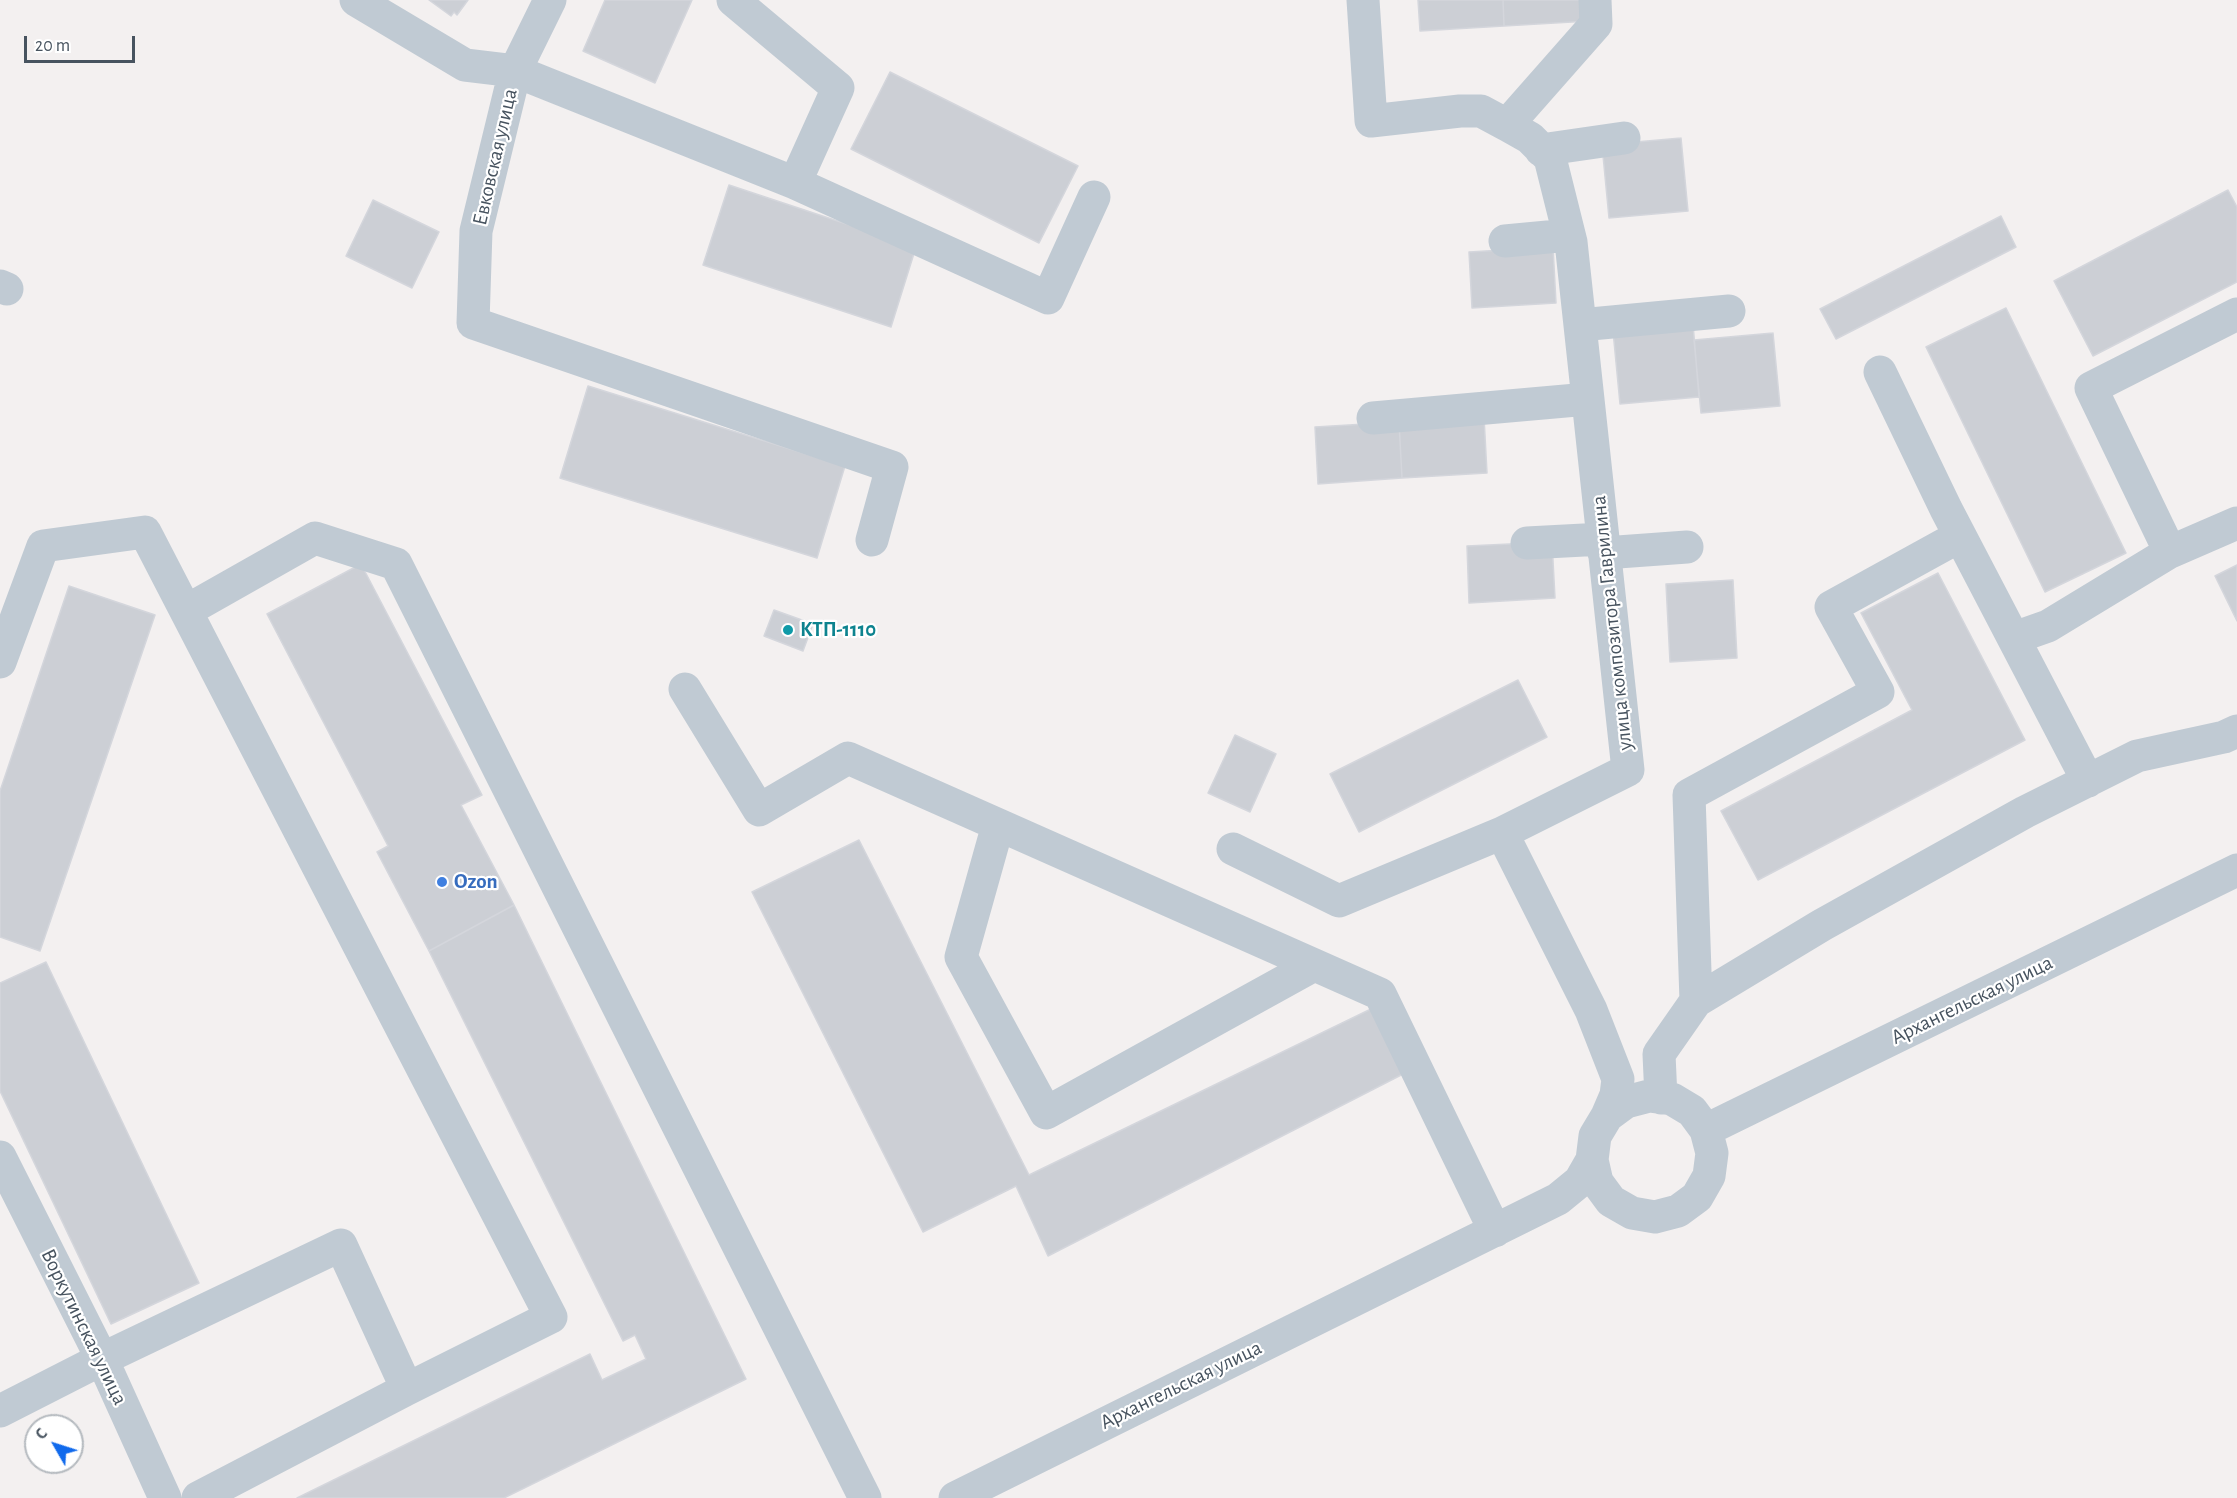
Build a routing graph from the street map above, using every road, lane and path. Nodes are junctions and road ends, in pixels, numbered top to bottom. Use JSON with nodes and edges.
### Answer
{"nodes":[{"id":1,"x":356,"y":0,"type":"edge"},
{"id":2,"x":550,"y":0,"type":"edge"},
{"id":3,"x":733,"y":0,"type":"edge"},
{"id":4,"x":1363,"y":0,"type":"edge"},
{"id":5,"x":1595,"y":0,"type":"edge"},
{"id":6,"x":515,"y":71,"type":"junction"},
{"id":7,"x":1507,"y":125,"type":"junction"},
{"id":8,"x":1624,"y":138,"type":"dead end"},
{"id":9,"x":1541,"y":150,"type":"junction"},
{"id":10,"x":795,"y":183,"type":"junction"},
{"id":11,"x":1094,"y":197,"type":"dead end"},
{"id":12,"x":1569,"y":235,"type":"junction"},
{"id":13,"x":1505,"y":241,"type":"dead end"},
{"id":14,"x":1729,"y":311,"type":"dead end"},
{"id":15,"x":2237,"y":314,"type":"edge"},
{"id":16,"x":1580,"y":325,"type":"junction"},
{"id":17,"x":1880,"y":372,"type":"dead end"},
{"id":18,"x":1588,"y":399,"type":"junction"},
{"id":19,"x":1373,"y":418,"type":"dead end"},
{"id":20,"x":2237,"y":523,"type":"edge"},
{"id":21,"x":1960,"y":536,"type":"junction"},
{"id":22,"x":873,"y":540,"type":"dead end"},
{"id":23,"x":1527,"y":543,"type":"dead end"},
{"id":24,"x":1604,"y":546,"type":"junction"},
{"id":25,"x":1688,"y":547,"type":"dead end"},
{"id":26,"x":2170,"y":552,"type":"junction"},
{"id":27,"x":186,"y":611,"type":"junction"},
{"id":28,"x":2014,"y":638,"type":"junction"},
{"id":29,"x":0,"y":662,"type":"edge"},
{"id":30,"x":685,"y":689,"type":"dead end"},
{"id":31,"x":2237,"y":731,"type":"edge"},
{"id":32,"x":2088,"y":781,"type":"junction"},
{"id":33,"x":998,"y":825,"type":"junction"},
{"id":34,"x":1502,"y":833,"type":"junction"},
{"id":35,"x":1233,"y":849,"type":"dead end"},
{"id":36,"x":2237,"y":870,"type":"edge"},
{"id":37,"x":1314,"y":965,"type":"junction"},
{"id":38,"x":1696,"y":1001,"type":"junction"},
{"id":39,"x":1618,"y":1079,"type":"junction"},
{"id":40,"x":1655,"y":1097,"type":"junction"},
{"id":41,"x":1607,"y":1116,"type":"junction"},
{"id":42,"x":1706,"y":1130,"type":"junction"},
{"id":43,"x":0,"y":1157,"type":"edge"},
{"id":44,"x":1592,"y":1160,"type":"junction"},
{"id":45,"x":1558,"y":1199,"type":"junction"},
{"id":46,"x":1611,"y":1201,"type":"junction"},
{"id":47,"x":1495,"y":1231,"type":"junction"},
{"id":48,"x":102,"y":1359,"type":"junction"},
{"id":49,"x":407,"y":1389,"type":"junction"},
{"id":50,"x":0,"y":1411,"type":"edge"},
{"id":51,"x":165,"y":1498,"type":"edge"},
{"id":52,"x":198,"y":1498,"type":"edge"},
{"id":53,"x":865,"y":1498,"type":"edge"},
{"id":54,"x":955,"y":1498,"type":"edge"}],
"edges":[{"from":1,"to":6,"type":"street"},
{"from":2,"to":6,"type":"street","name":"Евковская улица"},
{"from":3,"to":10,"type":"street"},
{"from":4,"to":7,"type":"street","name":"улица композитора Гаврилина"},
{"from":5,"to":7,"type":"street"},
{"from":6,"to":10,"type":"street"},
{"from":6,"to":22,"type":"street","name":"Евковская улица"},
{"from":7,"to":9,"type":"street","name":"улица композитора Гаврилина"},
{"from":8,"to":9,"type":"street"},
{"from":9,"to":12,"type":"street","name":"улица композитора Гаврилина"},
{"from":10,"to":11,"type":"street"},
{"from":12,"to":13,"type":"street"},
{"from":12,"to":16,"type":"street","name":"улица композитора Гаврилина"},
{"from":14,"to":16,"type":"street"},
{"from":15,"to":26,"type":"street"},
{"from":16,"to":18,"type":"street","name":"улица композитора Гаврилина"},
{"from":17,"to":21,"type":"street"},
{"from":18,"to":19,"type":"street"},
{"from":18,"to":24,"type":"street","name":"улица композитора Гаврилина"},
{"from":20,"to":26,"type":"street"},
{"from":21,"to":28,"type":"street"},
{"from":21,"to":38,"type":"street"},
{"from":23,"to":24,"type":"street"},
{"from":24,"to":25,"type":"street"},
{"from":24,"to":34,"type":"street","name":"улица композитора Гаврилина"},
{"from":26,"to":28,"type":"street"},
{"from":27,"to":29,"type":"street"},
{"from":27,"to":49,"type":"street"},
{"from":27,"to":53,"type":"street"},
{"from":28,"to":32,"type":"street"},
{"from":30,"to":33,"type":"street"},
{"from":31,"to":32,"type":"street"},
{"from":32,"to":38,"type":"street"},
{"from":33,"to":37,"type":"street"},
{"from":33,"to":37,"type":"street"},
{"from":34,"to":35,"type":"street"},
{"from":34,"to":39,"type":"street"},
{"from":36,"to":42,"type":"street","name":"Архангельская улица"},
{"from":37,"to":47,"type":"street"},
{"from":38,"to":40,"type":"street"},
{"from":39,"to":40,"type":"street"},
{"from":39,"to":41,"type":"street"},
{"from":40,"to":41,"type":"street"},
{"from":40,"to":42,"type":"street"},
{"from":41,"to":44,"type":"street"},
{"from":42,"to":46,"type":"street"},
{"from":43,"to":48,"type":"street","name":"Воркутинская улица"},
{"from":44,"to":45,"type":"street"},
{"from":44,"to":46,"type":"street"},
{"from":45,"to":46,"type":"street"},
{"from":45,"to":47,"type":"street","name":"Архангельская улица"},
{"from":47,"to":54,"type":"street","name":"Архангельская улица"},
{"from":48,"to":49,"type":"street"},
{"from":48,"to":50,"type":"street"},
{"from":48,"to":51,"type":"street","name":"Воркутинская улица"},
{"from":49,"to":52,"type":"street"}]}
